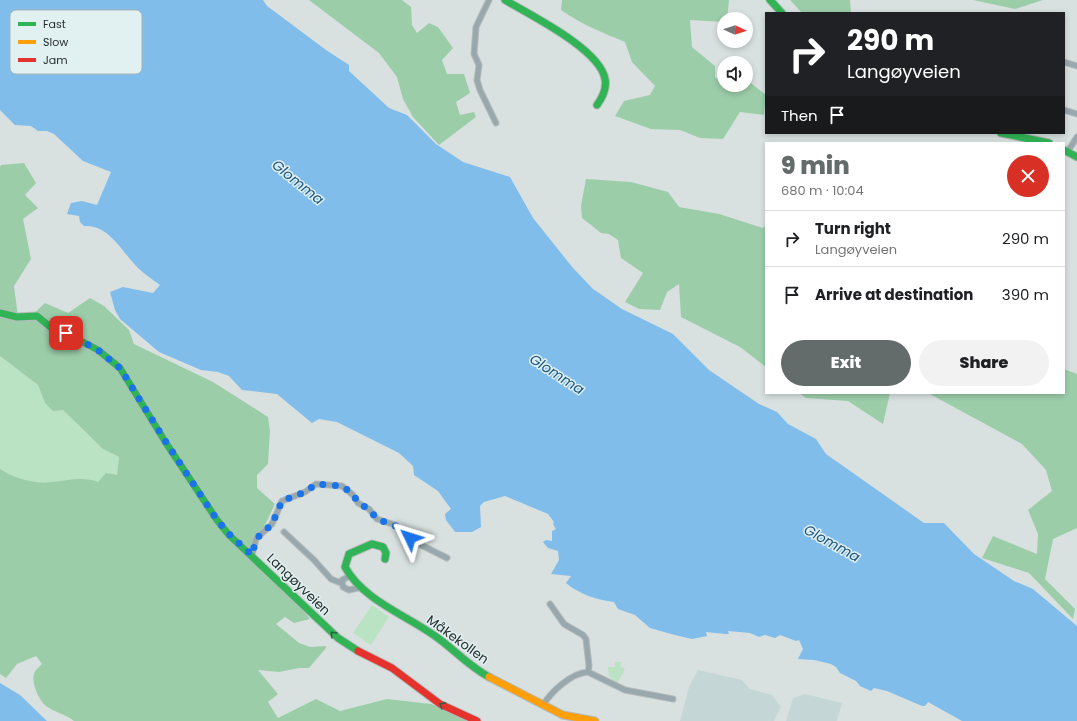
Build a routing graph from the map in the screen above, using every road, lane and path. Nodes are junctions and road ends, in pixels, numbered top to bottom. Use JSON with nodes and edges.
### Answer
{"nodes":[{"id":1,"x":489,"y":0,"type":"edge"},
{"id":2,"x":505,"y":0,"type":"edge"},
{"id":3,"x":770,"y":0,"type":"edge"},
{"id":4,"x":781,"y":12,"type":"edge"},
{"id":5,"x":1065,"y":62,"type":"edge"},
{"id":6,"x":1077,"y":66,"type":"edge"},
{"id":7,"x":597,"y":106,"type":"dead end"},
{"id":8,"x":1065,"y":110,"type":"edge"},
{"id":9,"x":1077,"y":114,"type":"edge"},
{"id":10,"x":496,"y":123,"type":"dead end"},
{"id":11,"x":1007,"y":134,"type":"edge"},
{"id":12,"x":1077,"y":137,"type":"edge"},
{"id":13,"x":1044,"y":142,"type":"edge"},
{"id":14,"x":1066,"y":150,"type":"edge"},
{"id":15,"x":1077,"y":156,"type":"edge"},
{"id":16,"x":0,"y":313,"type":"edge"},
{"id":17,"x":284,"y":532,"type":"dead end"},
{"id":18,"x":252,"y":555,"type":"junction"},
{"id":19,"x":447,"y":558,"type":"dead end"},
{"id":20,"x":385,"y":559,"type":"dead end"},
{"id":21,"x":350,"y":576,"type":"junction"},
{"id":22,"x":341,"y":582,"type":"junction"},
{"id":23,"x":362,"y":587,"type":"junction"},
{"id":24,"x":550,"y":604,"type":"dead end"},
{"id":25,"x":588,"y":672,"type":"junction"},
{"id":26,"x":673,"y":699,"type":"dead end"},
{"id":27,"x":542,"y":705,"type":"junction"},
{"id":28,"x":477,"y":721,"type":"edge"},
{"id":29,"x":596,"y":721,"type":"edge"}],
"edges":[{"from":1,"to":10,"type":"street"},
{"from":2,"to":7,"type":"main road"},
{"from":3,"to":4,"type":"main road"},
{"from":5,"to":6,"type":"street"},
{"from":8,"to":9,"type":"street"},
{"from":11,"to":13,"type":"main road"},
{"from":12,"to":14,"type":"street"},
{"from":14,"to":15,"type":"main road"},
{"from":16,"to":18,"type":"main road","name":"Langøyveien"},
{"from":17,"to":22,"type":"street"},
{"from":18,"to":19,"type":"street"},
{"from":28,"to":18,"type":"main road","name":"Langøyveien","one_way":true},
{"from":20,"to":21,"type":"main road"},
{"from":21,"to":22,"type":"street"},
{"from":21,"to":23,"type":"main road","name":"Måkekollen"},
{"from":22,"to":23,"type":"street"},
{"from":23,"to":27,"type":"main road","name":"Måkekollen"},
{"from":24,"to":25,"type":"street"},
{"from":25,"to":26,"type":"street"},
{"from":25,"to":27,"type":"street"},
{"from":27,"to":29,"type":"main road","name":"Måkekollen"}]}
